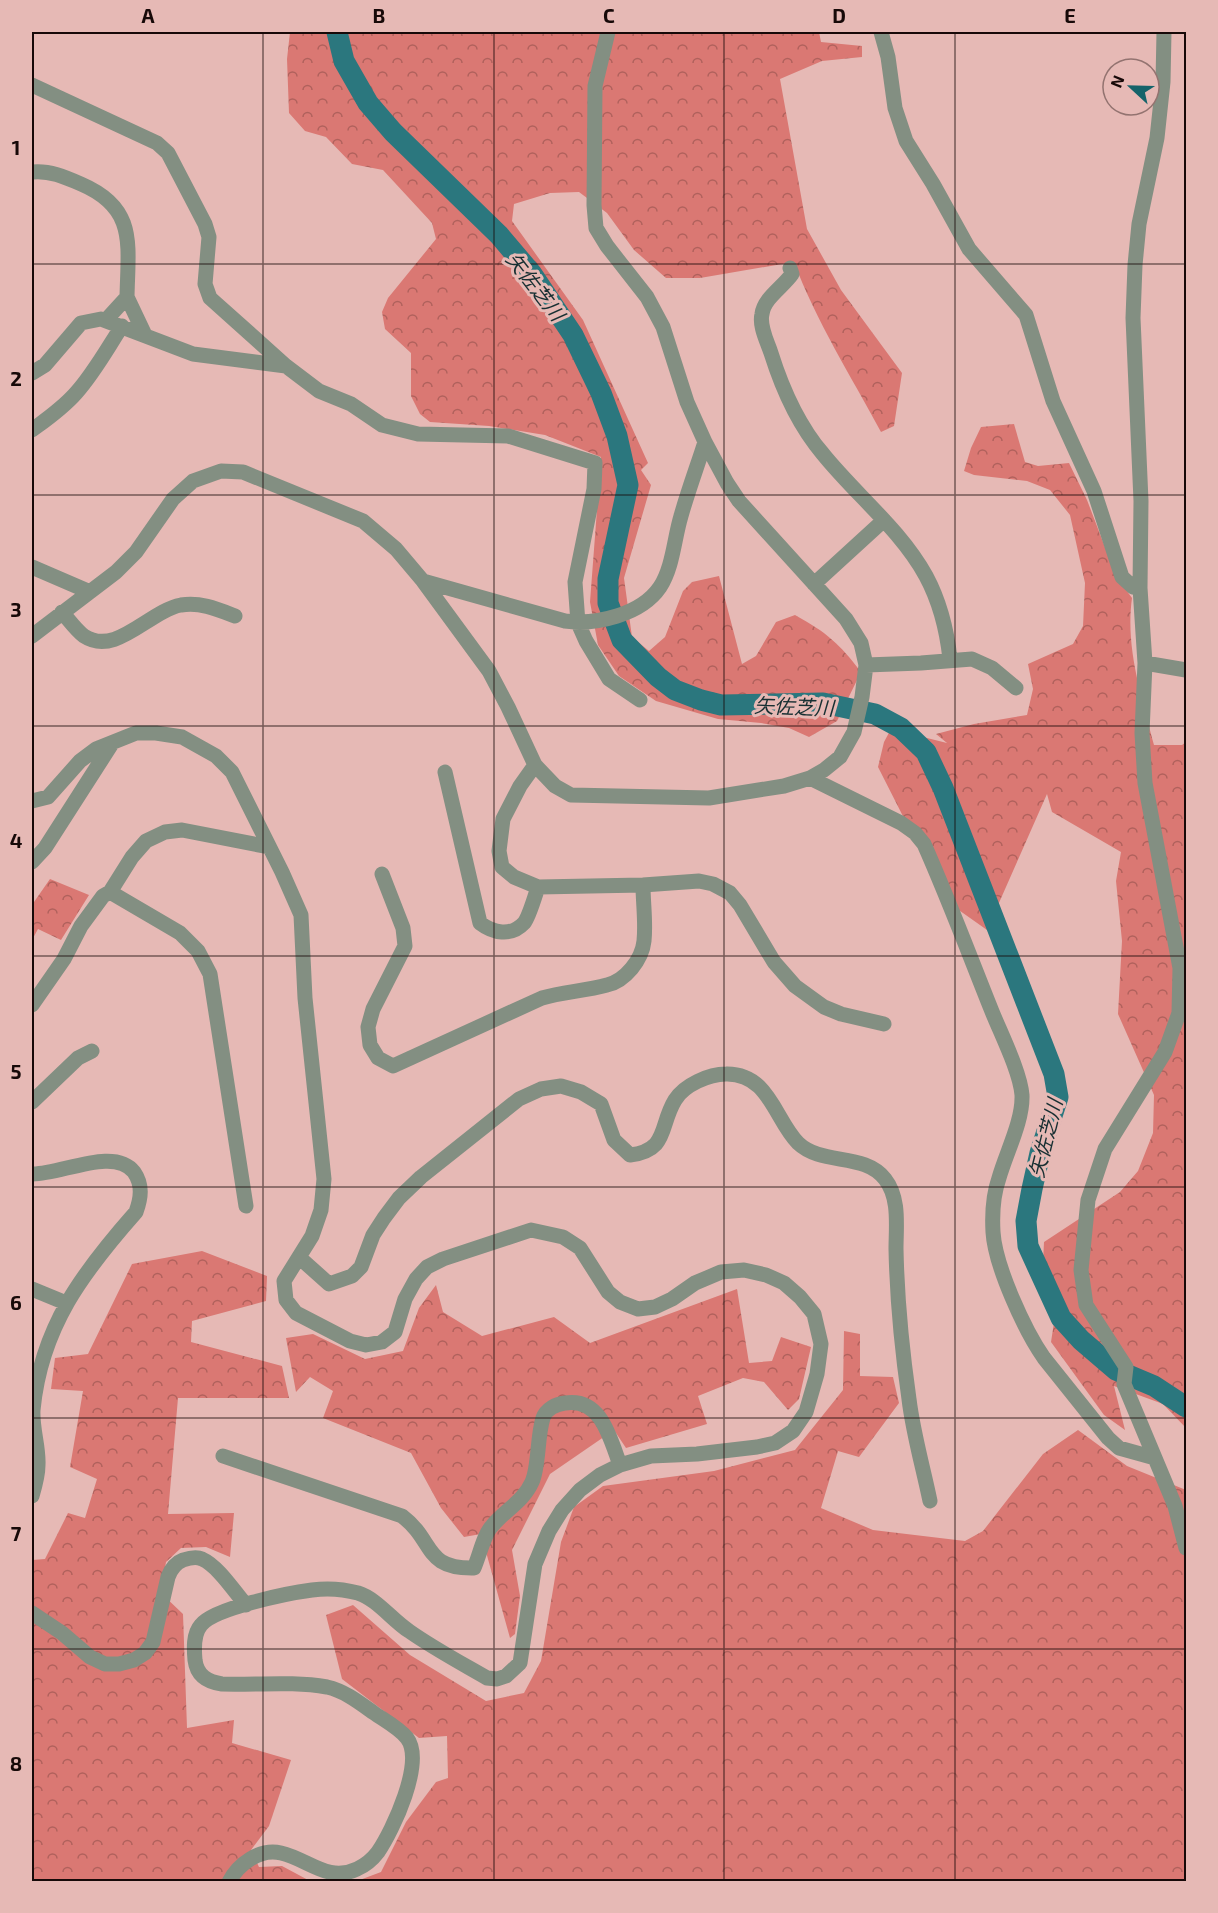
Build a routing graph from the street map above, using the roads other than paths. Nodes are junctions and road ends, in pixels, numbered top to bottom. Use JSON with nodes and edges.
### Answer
{"nodes":[{"id":1,"x":608,"y":32,"type":"edge"},
{"id":2,"x":881,"y":32,"type":"edge"},
{"id":3,"x":1164,"y":32,"type":"edge"},
{"id":4,"x":32,"y":85,"type":"edge"},
{"id":5,"x":32,"y":172,"type":"edge"},
{"id":6,"x":790,"y":268,"type":"dead end"},
{"id":7,"x":127,"y":297,"type":"junction"},
{"id":8,"x":106,"y":320,"type":"junction"},
{"id":9,"x":122,"y":326,"type":"junction"},
{"id":10,"x":145,"y":335,"type":"junction"},
{"id":11,"x":286,"y":366,"type":"junction"},
{"id":12,"x":32,"y":373,"type":"edge"},
{"id":13,"x":32,"y":430,"type":"edge"},
{"id":14,"x":705,"y":442,"type":"junction"},
{"id":15,"x":884,"y":520,"type":"junction"},
{"id":16,"x":32,"y":567,"type":"edge"},
{"id":17,"x":423,"y":581,"type":"junction"},
{"id":18,"x":814,"y":584,"type":"junction"},
{"id":19,"x":1140,"y":588,"type":"junction"},
{"id":20,"x":90,"y":592,"type":"junction"},
{"id":21,"x":62,"y":612,"type":"junction"},
{"id":22,"x":235,"y":616,"type":"dead end"},
{"id":23,"x":578,"y":623,"type":"junction"},
{"id":24,"x":32,"y":636,"type":"edge"},
{"id":25,"x":950,"y":659,"type":"junction"},
{"id":26,"x":1145,"y":663,"type":"junction"},
{"id":27,"x":866,"y":665,"type":"junction"},
{"id":28,"x":1186,"y":670,"type":"edge"},
{"id":29,"x":1016,"y":688,"type":"dead end"},
{"id":30,"x":640,"y":700,"type":"dead end"},
{"id":31,"x":113,"y":742,"type":"junction"},
{"id":32,"x":535,"y":765,"type":"junction"},
{"id":33,"x":445,"y":772,"type":"dead end"},
{"id":34,"x":810,"y":778,"type":"junction"},
{"id":35,"x":32,"y":801,"type":"edge"},
{"id":36,"x":269,"y":847,"type":"junction"},
{"id":37,"x":32,"y":862,"type":"edge"},
{"id":38,"x":382,"y":874,"type":"dead end"},
{"id":39,"x":643,"y":885,"type":"junction"},
{"id":40,"x":538,"y":887,"type":"junction"},
{"id":41,"x":110,"y":892,"type":"junction"},
{"id":42,"x":32,"y":1005,"type":"edge"},
{"id":43,"x":884,"y":1024,"type":"dead end"},
{"id":44,"x":92,"y":1051,"type":"dead end"},
{"id":45,"x":32,"y":1102,"type":"edge"},
{"id":46,"x":32,"y":1174,"type":"edge"},
{"id":47,"x":246,"y":1206,"type":"dead end"},
{"id":48,"x":300,"y":1258,"type":"junction"},
{"id":49,"x":32,"y":1289,"type":"edge"},
{"id":50,"x":66,"y":1303,"type":"junction"},
{"id":51,"x":223,"y":1456,"type":"dead end"},
{"id":52,"x":1155,"y":1458,"type":"junction"},
{"id":53,"x":620,"y":1465,"type":"junction"},
{"id":54,"x":32,"y":1496,"type":"edge"},
{"id":55,"x":930,"y":1501,"type":"dead end"},
{"id":56,"x":1186,"y":1548,"type":"edge"},
{"id":57,"x":246,"y":1605,"type":"junction"},
{"id":58,"x":32,"y":1613,"type":"edge"},
{"id":59,"x":229,"y":1881,"type":"edge"}],
"edges":[{"from":1,"to":14,"type":"street"},
{"from":2,"to":19,"type":"street"},
{"from":3,"to":19,"type":"street"},
{"from":4,"to":11,"type":"street"},
{"from":5,"to":7,"type":"street"},
{"from":6,"to":15,"type":"street"},
{"from":7,"to":8,"type":"street"},
{"from":7,"to":10,"type":"street"},
{"from":8,"to":9,"type":"street"},
{"from":8,"to":12,"type":"street"},
{"from":9,"to":10,"type":"street"},
{"from":9,"to":13,"type":"street"},
{"from":10,"to":11,"type":"street"},
{"from":11,"to":23,"type":"street"},
{"from":14,"to":18,"type":"street"},
{"from":14,"to":23,"type":"street"},
{"from":15,"to":18,"type":"street"},
{"from":15,"to":25,"type":"street"},
{"from":16,"to":20,"type":"street"},
{"from":17,"to":20,"type":"street"},
{"from":17,"to":23,"type":"street"},
{"from":17,"to":32,"type":"street"},
{"from":18,"to":27,"type":"street"},
{"from":19,"to":26,"type":"street"},
{"from":20,"to":21,"type":"street"},
{"from":21,"to":22,"type":"street"},
{"from":21,"to":24,"type":"street"},
{"from":23,"to":30,"type":"street"},
{"from":25,"to":27,"type":"street"},
{"from":25,"to":29,"type":"street"},
{"from":26,"to":28,"type":"street"},
{"from":26,"to":52,"type":"street"},
{"from":27,"to":34,"type":"street"},
{"from":31,"to":35,"type":"street"},
{"from":31,"to":36,"type":"street"},
{"from":31,"to":37,"type":"street"},
{"from":32,"to":34,"type":"street"},
{"from":32,"to":40,"type":"street"},
{"from":33,"to":40,"type":"street"},
{"from":34,"to":52,"type":"street"},
{"from":36,"to":41,"type":"street"},
{"from":36,"to":48,"type":"street"},
{"from":38,"to":39,"type":"street"},
{"from":39,"to":40,"type":"street"},
{"from":39,"to":43,"type":"street"},
{"from":41,"to":42,"type":"street"},
{"from":41,"to":47,"type":"street"},
{"from":44,"to":45,"type":"street"},
{"from":46,"to":50,"type":"street"},
{"from":48,"to":53,"type":"street"},
{"from":48,"to":55,"type":"street"},
{"from":49,"to":50,"type":"street"},
{"from":50,"to":54,"type":"street"},
{"from":51,"to":53,"type":"street"},
{"from":52,"to":56,"type":"street"},
{"from":53,"to":57,"type":"street"},
{"from":57,"to":58,"type":"street"},
{"from":57,"to":59,"type":"street"}]}
